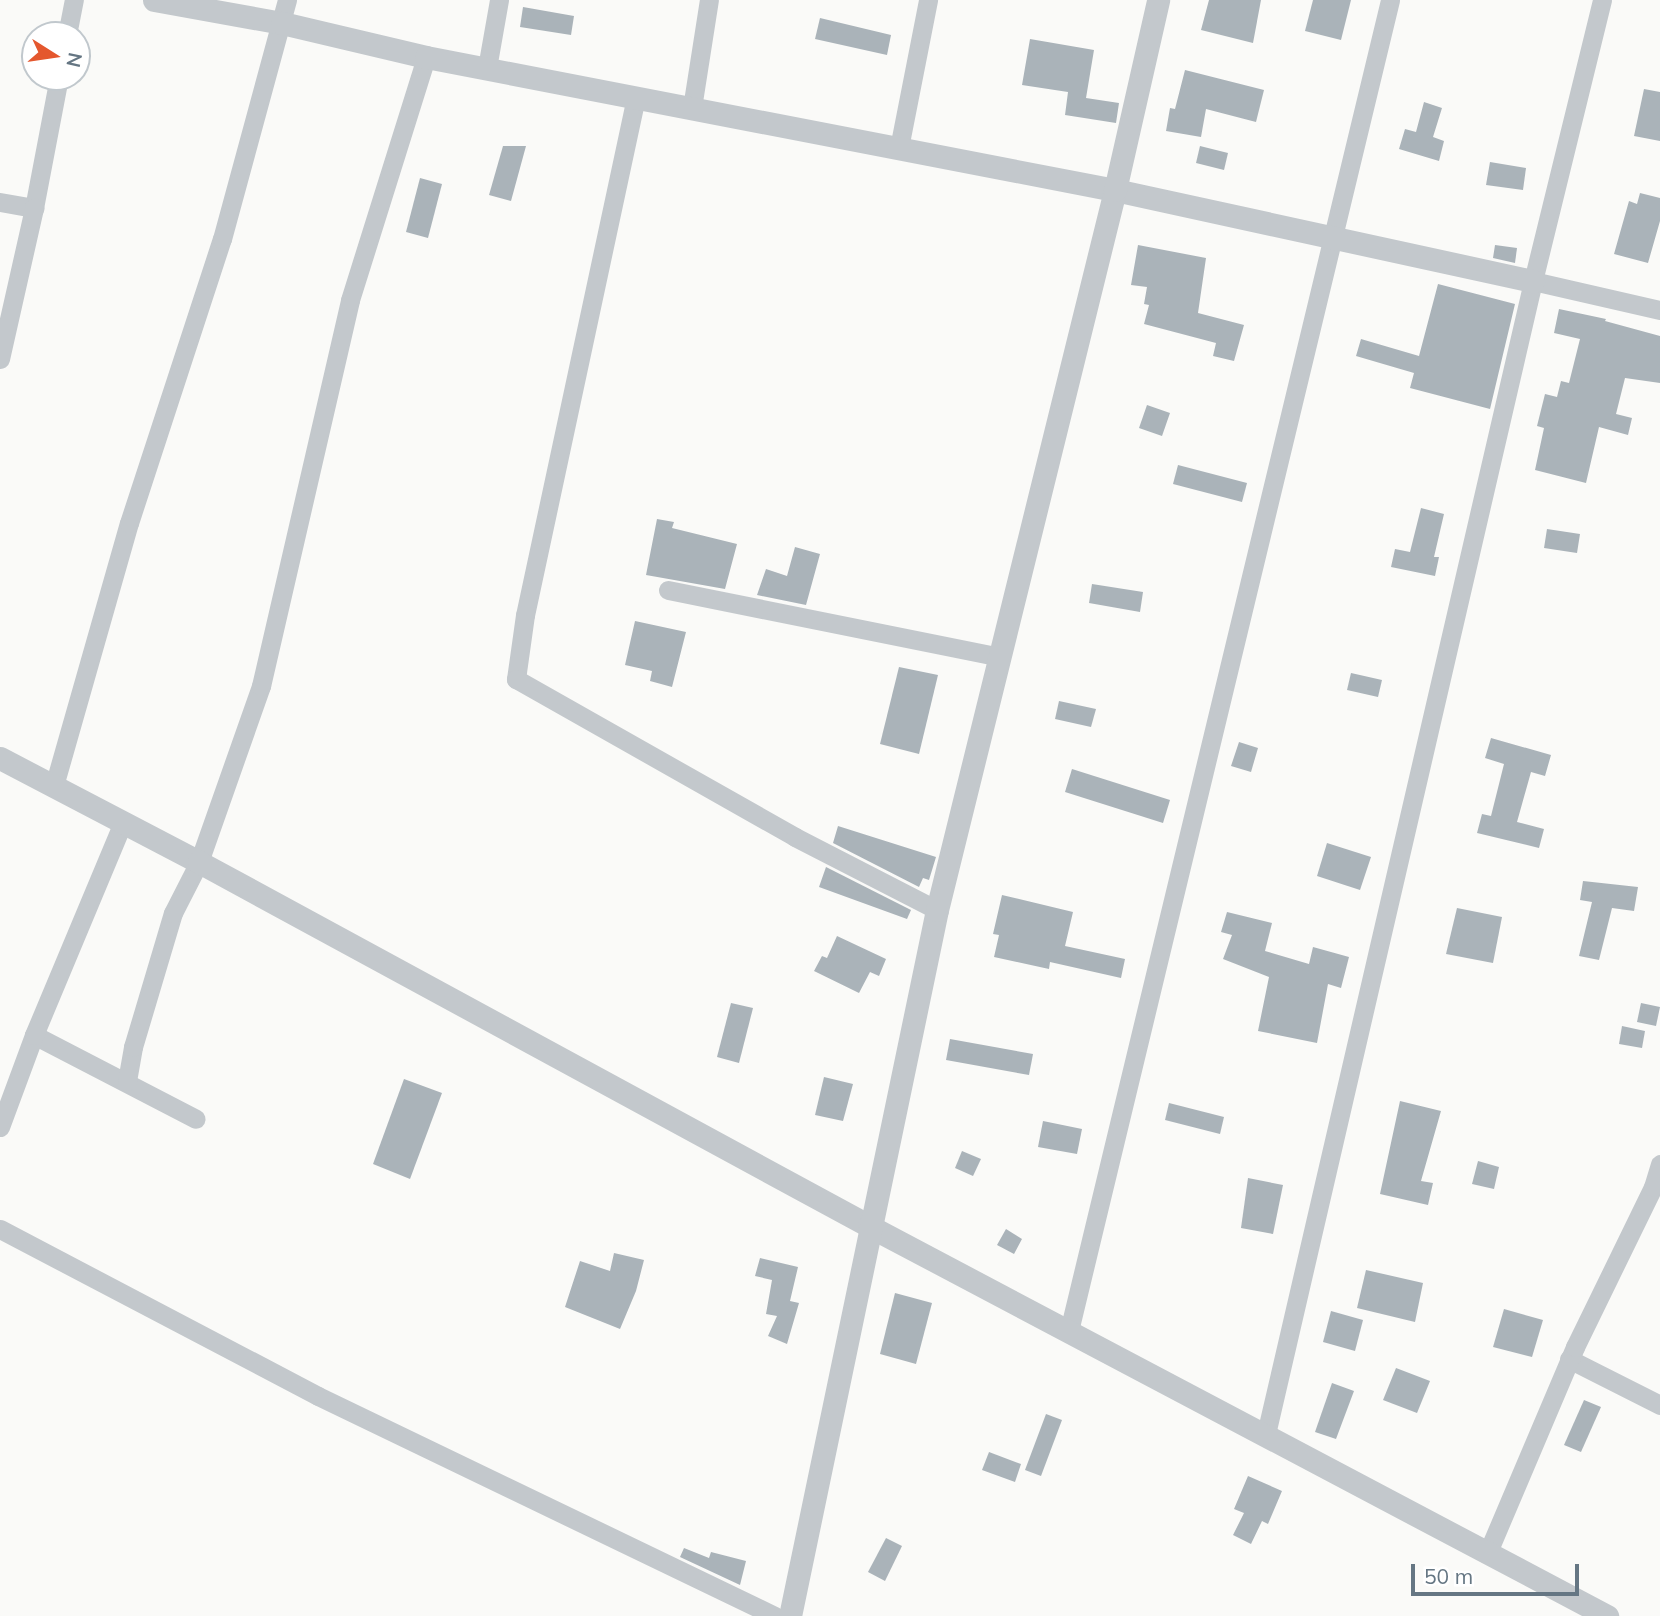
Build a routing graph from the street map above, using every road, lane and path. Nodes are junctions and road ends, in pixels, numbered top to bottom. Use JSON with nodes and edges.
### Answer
{"nodes":[{"id":1,"x":74,"y":0,"type":"edge"},
{"id":2,"x":154,"y":0,"type":"edge"},
{"id":3,"x":287,"y":0,"type":"edge"},
{"id":4,"x":499,"y":0,"type":"edge"},
{"id":5,"x":709,"y":0,"type":"edge"},
{"id":6,"x":928,"y":0,"type":"edge"},
{"id":7,"x":1158,"y":0,"type":"edge"},
{"id":8,"x":1390,"y":0,"type":"edge"},
{"id":9,"x":1602,"y":0,"type":"edge"},
{"id":10,"x":70,"y":21,"type":"edge"},
{"id":11,"x":282,"y":23,"type":"junction"},
{"id":12,"x":426,"y":57,"type":"junction"},
{"id":13,"x":487,"y":68,"type":"junction"},
{"id":14,"x":56,"y":91,"type":"edge"},
{"id":15,"x":636,"y":97,"type":"junction"},
{"id":16,"x":692,"y":108,"type":"junction"},
{"id":17,"x":899,"y":148,"type":"junction"},
{"id":18,"x":1115,"y":190,"type":"junction"},
{"id":19,"x":0,"y":202,"type":"edge"},
{"id":20,"x":34,"y":208,"type":"junction"},
{"id":21,"x":1333,"y":236,"type":"junction"},
{"id":22,"x":1533,"y":281,"type":"junction"},
{"id":23,"x":1660,"y":310,"type":"edge"},
{"id":24,"x":0,"y":359,"type":"edge"},
{"id":25,"x":668,"y":590,"type":"dead end"},
{"id":26,"x":999,"y":657,"type":"junction"},
{"id":27,"x":0,"y":758,"type":"edge"},
{"id":28,"x":54,"y":786,"type":"junction"},
{"id":29,"x":123,"y":822,"type":"junction"},
{"id":30,"x":199,"y":862,"type":"junction"},
{"id":31,"x":937,"y":910,"type":"junction"},
{"id":32,"x":34,"y":1035,"type":"junction"},
{"id":33,"x":127,"y":1081,"type":"junction"},
{"id":34,"x":196,"y":1119,"type":"dead end"},
{"id":35,"x":0,"y":1127,"type":"edge"},
{"id":36,"x":1660,"y":1164,"type":"edge"},
{"id":37,"x":869,"y":1226,"type":"junction"},
{"id":38,"x":0,"y":1229,"type":"edge"},
{"id":39,"x":1069,"y":1331,"type":"junction"},
{"id":40,"x":1569,"y":1359,"type":"junction"},
{"id":41,"x":1660,"y":1405,"type":"edge"},
{"id":42,"x":1266,"y":1434,"type":"junction"},
{"id":43,"x":1488,"y":1552,"type":"junction"},
{"id":44,"x":775,"y":1616,"type":"edge"},
{"id":45,"x":790,"y":1616,"type":"edge"},
{"id":46,"x":1607,"y":1616,"type":"edge"}],
"edges":[{"from":1,"to":10,"type":"street"},
{"from":2,"to":11,"type":"street"},
{"from":3,"to":11,"type":"street"},
{"from":4,"to":13,"type":"street"},
{"from":5,"to":16,"type":"street"},
{"from":6,"to":17,"type":"street"},
{"from":7,"to":18,"type":"street"},
{"from":8,"to":21,"type":"street"},
{"from":9,"to":22,"type":"street"},
{"from":11,"to":12,"type":"street"},
{"from":11,"to":28,"type":"street"},
{"from":12,"to":13,"type":"street"},
{"from":12,"to":30,"type":"street"},
{"from":13,"to":15,"type":"street"},
{"from":14,"to":20,"type":"street"},
{"from":15,"to":16,"type":"street"},
{"from":15,"to":31,"type":"street"},
{"from":16,"to":17,"type":"street"},
{"from":17,"to":18,"type":"street"},
{"from":18,"to":21,"type":"street"},
{"from":18,"to":26,"type":"street"},
{"from":19,"to":20,"type":"street"},
{"from":20,"to":24,"type":"street"},
{"from":21,"to":22,"type":"street"},
{"from":21,"to":39,"type":"street"},
{"from":22,"to":23,"type":"street"},
{"from":22,"to":42,"type":"street"},
{"from":25,"to":26,"type":"street"},
{"from":26,"to":31,"type":"street"},
{"from":27,"to":28,"type":"street"},
{"from":28,"to":29,"type":"street"},
{"from":29,"to":30,"type":"street"},
{"from":29,"to":32,"type":"street"},
{"from":30,"to":33,"type":"street"},
{"from":30,"to":37,"type":"street"},
{"from":31,"to":37,"type":"street"},
{"from":32,"to":33,"type":"street"},
{"from":32,"to":35,"type":"street"},
{"from":33,"to":34,"type":"street"},
{"from":36,"to":40,"type":"street"},
{"from":37,"to":39,"type":"street"},
{"from":37,"to":45,"type":"street"},
{"from":38,"to":44,"type":"street"},
{"from":39,"to":42,"type":"street"},
{"from":40,"to":41,"type":"street"},
{"from":40,"to":43,"type":"street"},
{"from":42,"to":43,"type":"street"},
{"from":43,"to":46,"type":"street"}]}
